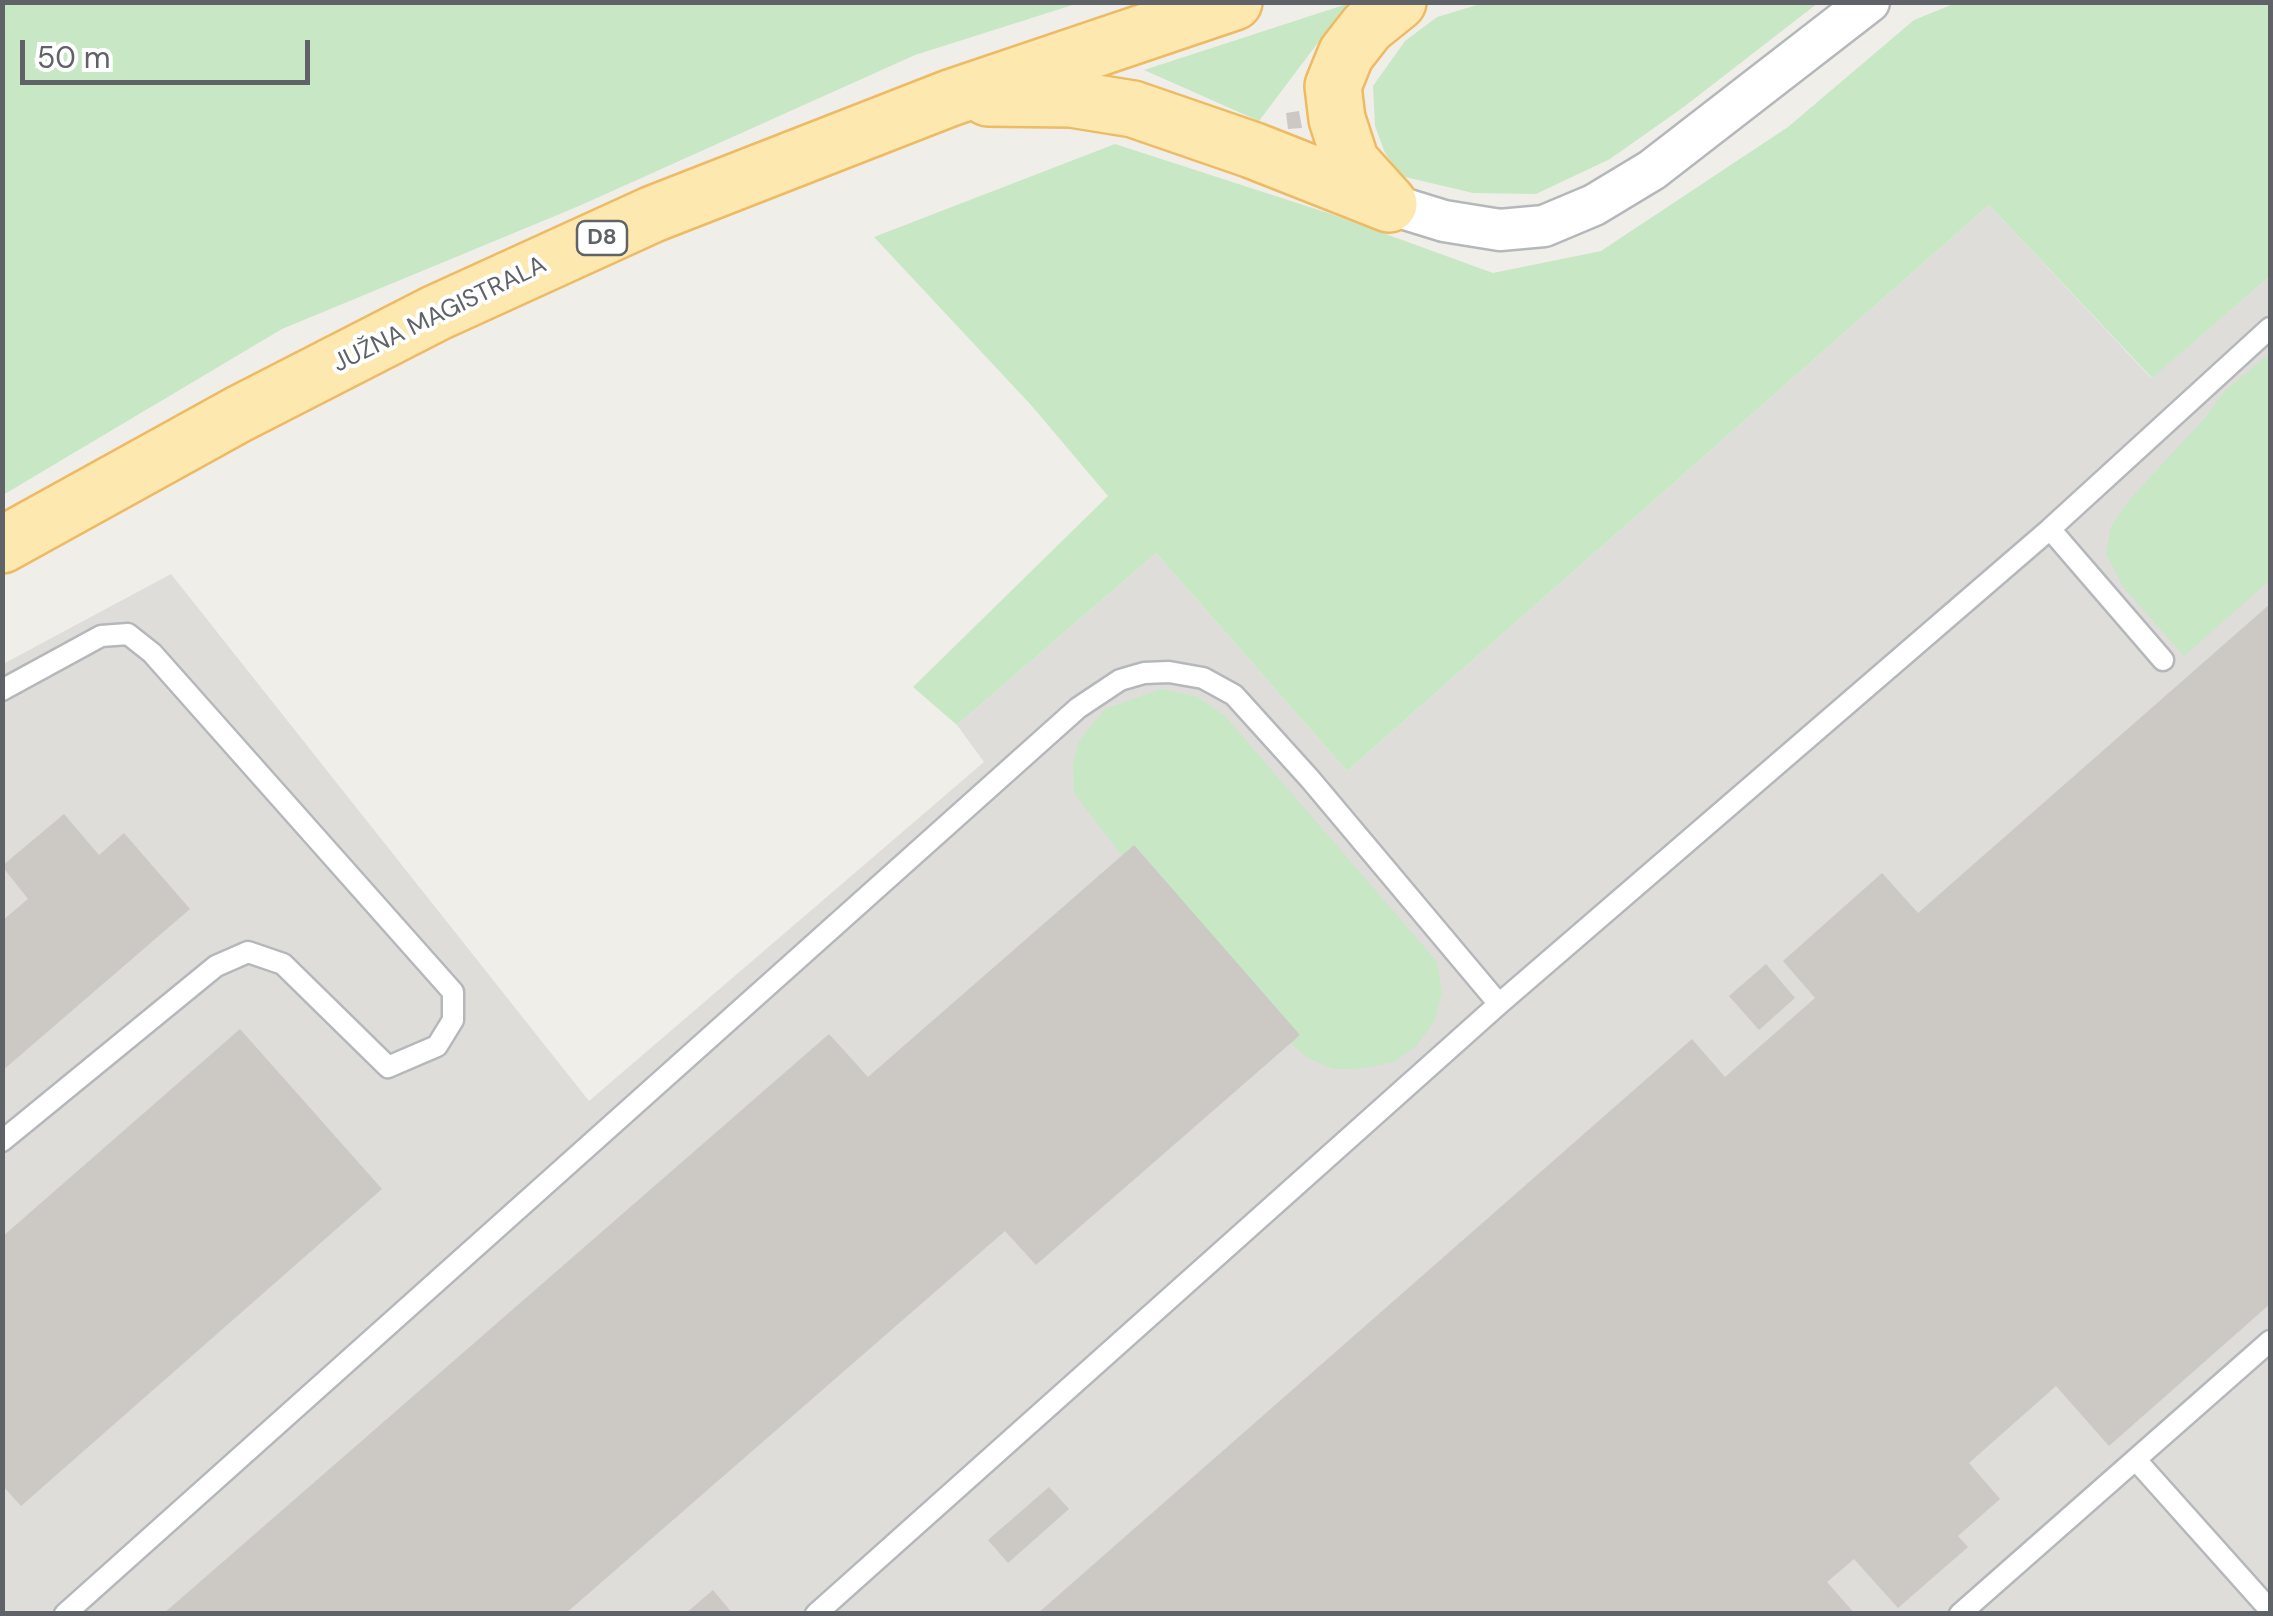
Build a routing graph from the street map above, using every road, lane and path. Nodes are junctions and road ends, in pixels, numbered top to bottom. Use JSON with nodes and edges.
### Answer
{"nodes":[{"id":1,"x":1234,"y":2,"type":"edge"},
{"id":2,"x":1398,"y":2,"type":"edge"},
{"id":3,"x":1870,"y":2,"type":"edge"},
{"id":4,"x":950,"y":98,"type":"junction"},
{"id":5,"x":1389,"y":204,"type":"junction"},
{"id":6,"x":2270,"y":328,"type":"edge"},
{"id":7,"x":2050,"y":529,"type":"junction"},
{"id":8,"x":2,"y":546,"type":"edge"},
{"id":9,"x":2163,"y":660,"type":"dead end"},
{"id":10,"x":2,"y":690,"type":"edge"},
{"id":11,"x":1499,"y":1004,"type":"junction"},
{"id":12,"x":2,"y":1141,"type":"edge"},
{"id":13,"x":2270,"y":1341,"type":"edge"},
{"id":14,"x":2136,"y":1460,"type":"junction"},
{"id":15,"x":2270,"y":1610,"type":"edge"},
{"id":16,"x":65,"y":1614,"type":"edge"},
{"id":17,"x":816,"y":1614,"type":"edge"},
{"id":18,"x":1960,"y":1614,"type":"edge"}],
"edges":[{"from":1,"to":4,"type":"main road","name":"JUŽNA MAGISTRALA","number":"D8"},
{"from":2,"to":5,"type":"main road"},
{"from":3,"to":5,"type":"street"},
{"from":4,"to":5,"type":"main road"},
{"from":4,"to":8,"type":"main road","name":"JUŽNA MAGISTRALA","number":"D8"},
{"from":6,"to":7,"type":"lane"},
{"from":7,"to":9,"type":"lane"},
{"from":7,"to":11,"type":"lane"},
{"from":10,"to":12,"type":"lane"},
{"from":11,"to":16,"type":"lane"},
{"from":11,"to":17,"type":"lane"},
{"from":13,"to":14,"type":"lane"},
{"from":14,"to":15,"type":"lane"},
{"from":14,"to":18,"type":"lane"}]}
